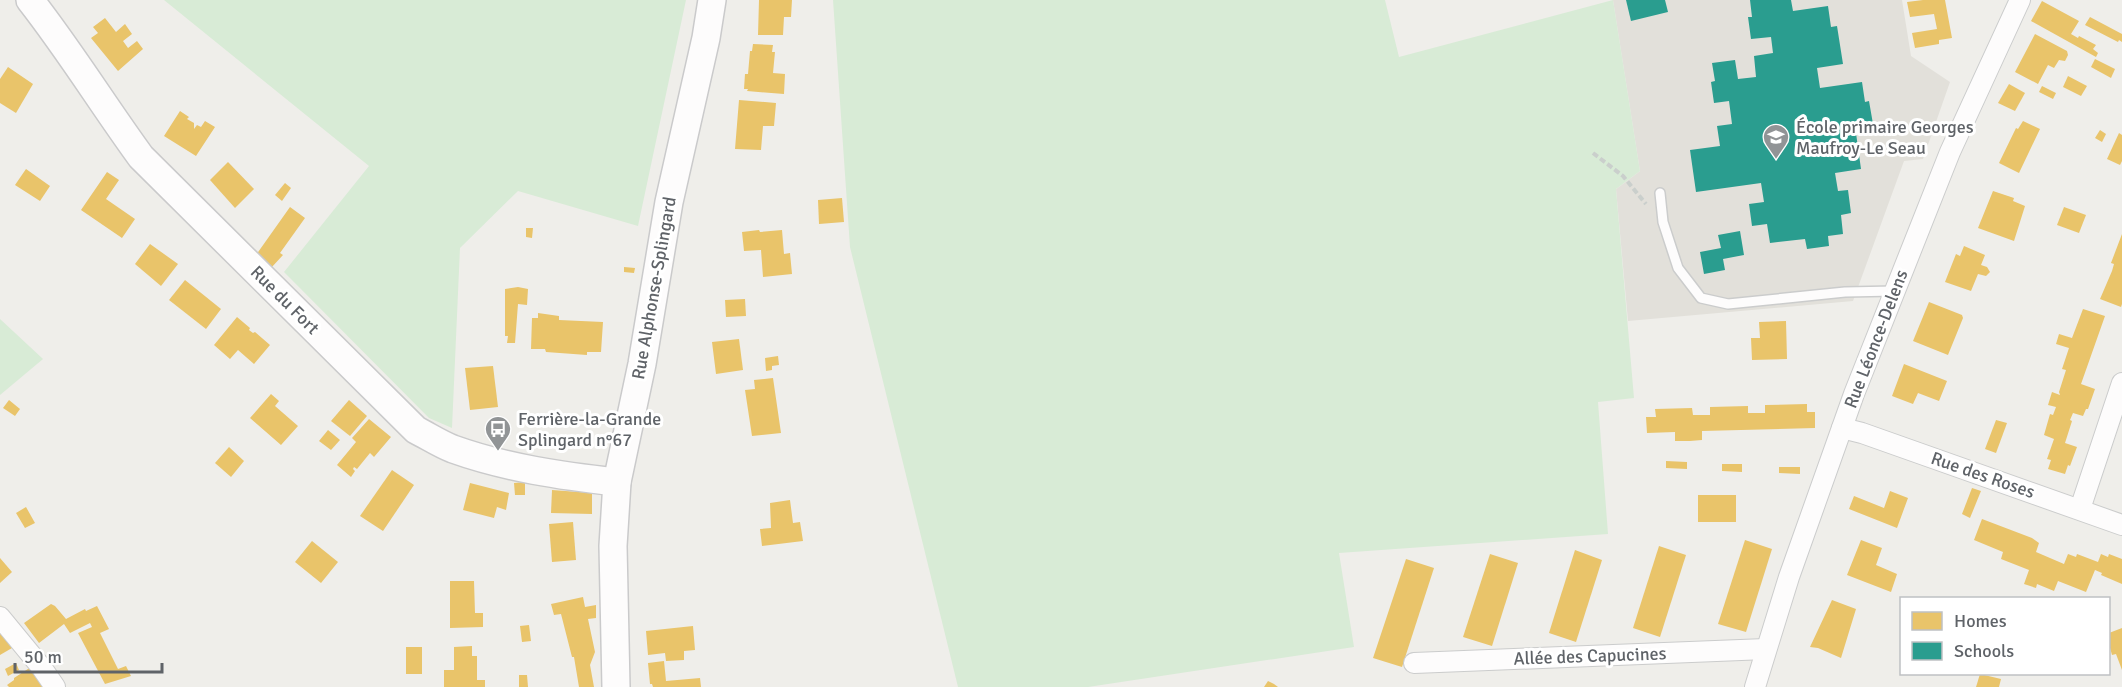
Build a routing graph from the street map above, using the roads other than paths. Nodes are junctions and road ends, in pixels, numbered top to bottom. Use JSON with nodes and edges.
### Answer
{"nodes":[{"id":1,"x":30,"y":0,"type":"edge"},
{"id":2,"x":712,"y":0,"type":"edge"},
{"id":3,"x":2020,"y":0,"type":"edge"},
{"id":4,"x":1660,"y":193,"type":"dead end"},
{"id":5,"x":1895,"y":291,"type":"junction"},
{"id":6,"x":2122,"y":383,"type":"edge"},
{"id":7,"x":1842,"y":428,"type":"junction"},
{"id":8,"x":617,"y":482,"type":"junction"},
{"id":9,"x":2080,"y":509,"type":"junction"},
{"id":10,"x":2122,"y":525,"type":"edge"},
{"id":11,"x":0,"y":618,"type":"edge"},
{"id":12,"x":1766,"y":649,"type":"junction"},
{"id":13,"x":1414,"y":663,"type":"dead end"},
{"id":14,"x":55,"y":687,"type":"edge"},
{"id":15,"x":616,"y":687,"type":"edge"},
{"id":16,"x":1755,"y":687,"type":"edge"}],
"edges":[{"from":1,"to":8,"type":"street","name":"Rue du Fort"},
{"from":2,"to":8,"type":"street","name":"Rue Alphonse-Splingard"},
{"from":3,"to":5,"type":"street","name":"Rue Léonce-Delens"},
{"from":4,"to":5,"type":"lane"},
{"from":5,"to":7,"type":"street","name":"Rue Léonce-Delens"},
{"from":6,"to":9,"type":"street"},
{"from":7,"to":9,"type":"street","name":"Rue des Roses"},
{"from":7,"to":12,"type":"street","name":"Rue Léonce-Delens"},
{"from":8,"to":15,"type":"street","name":"Rue Alphonse-Splingard"},
{"from":9,"to":10,"type":"street","name":"Rue des Roses"},
{"from":11,"to":14,"type":"street"},
{"from":12,"to":13,"type":"street","name":"Allée des Capucines"},
{"from":12,"to":16,"type":"street","name":"Rue Léonce-Delens"}]}
